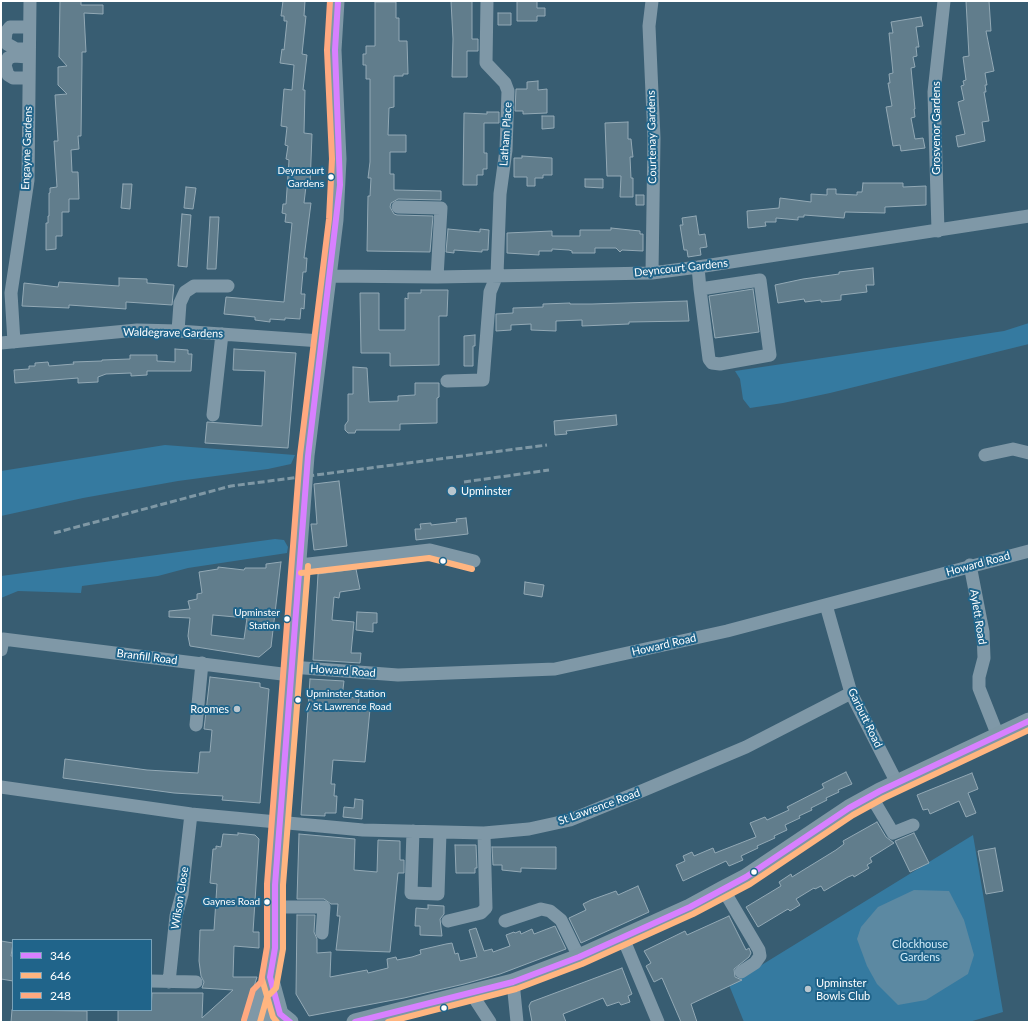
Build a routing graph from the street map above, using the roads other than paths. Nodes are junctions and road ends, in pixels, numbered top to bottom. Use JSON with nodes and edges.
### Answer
{"nodes":[{"id":1,"x":30,"y":1,"type":"edge"},
{"id":2,"x":338,"y":1,"type":"edge"},
{"id":3,"x":487,"y":1,"type":"edge"},
{"id":4,"x":652,"y":1,"type":"edge"},
{"id":5,"x":944,"y":1,"type":"edge"},
{"id":6,"x":29,"y":27,"type":"junction"},
{"id":7,"x":29,"y":53,"type":"junction"},
{"id":8,"x":29,"y":78,"type":"junction"},
{"id":9,"x":398,"y":207,"type":"dead end"},
{"id":10,"x":1029,"y":216,"type":"edge"},
{"id":11,"x":938,"y":231,"type":"junction"},
{"id":12,"x":698,"y":268,"type":"junction"},
{"id":13,"x":652,"y":273,"type":"junction"},
{"id":14,"x":497,"y":275,"type":"junction"},
{"id":15,"x":330,"y":276,"type":"junction"},
{"id":16,"x":437,"y":277,"type":"junction"},
{"id":17,"x":228,"y":286,"type":"dead end"},
{"id":18,"x":700,"y":289,"type":"junction"},
{"id":19,"x":178,"y":331,"type":"junction"},
{"id":20,"x":222,"y":334,"type":"junction"},
{"id":21,"x":321,"y":341,"type":"junction"},
{"id":22,"x":7,"y":342,"type":"edge"},
{"id":23,"x":448,"y":381,"type":"dead end"},
{"id":24,"x":213,"y":415,"type":"dead end"},
{"id":25,"x":1029,"y":453,"type":"edge"},
{"id":26,"x":985,"y":455,"type":"dead end"},
{"id":27,"x":1029,"y":551,"type":"edge"},
{"id":28,"x":474,"y":561,"type":"dead end"},
{"id":29,"x":300,"y":565,"type":"junction"},
{"id":30,"x":970,"y":565,"type":"junction"},
{"id":31,"x":826,"y":605,"type":"junction"},
{"id":32,"x":2,"y":644,"type":"edge"},
{"id":33,"x":202,"y":663,"type":"junction"},
{"id":34,"x":291,"y":671,"type":"junction"},
{"id":35,"x":851,"y":693,"type":"junction"},
{"id":36,"x":1029,"y":721,"type":"edge"},
{"id":37,"x":196,"y":725,"type":"dead end"},
{"id":38,"x":998,"y":736,"type":"junction"},
{"id":39,"x":897,"y":783,"type":"junction"},
{"id":40,"x":1,"y":788,"type":"edge"},
{"id":41,"x":871,"y":796,"type":"junction"},
{"id":42,"x":191,"y":814,"type":"junction"},
{"id":43,"x":279,"y":823,"type":"junction"},
{"id":44,"x":913,"y":825,"type":"dead end"},
{"id":45,"x":413,"y":832,"type":"junction"},
{"id":46,"x":440,"y":832,"type":"junction"},
{"id":47,"x":484,"y":833,"type":"junction"},
{"id":48,"x":723,"y":889,"type":"junction"},
{"id":49,"x":275,"y":907,"type":"junction"},
{"id":50,"x":448,"y":921,"type":"dead end"},
{"id":51,"x":505,"y":921,"type":"dead end"},
{"id":52,"x":322,"y":933,"type":"dead end"},
{"id":53,"x":623,"y":938,"type":"junction"},
{"id":54,"x":579,"y":958,"type":"junction"},
{"id":55,"x":741,"y":972,"type":"dead end"},
{"id":56,"x":152,"y":981,"type":"edge"},
{"id":57,"x":169,"y":982,"type":"junction"},
{"id":58,"x":196,"y":982,"type":"dead end"},
{"id":59,"x":269,"y":982,"type":"junction"},
{"id":60,"x":513,"y":982,"type":"junction"},
{"id":61,"x":471,"y":993,"type":"junction"},
{"id":62,"x":252,"y":1022,"type":"edge"},
{"id":63,"x":269,"y":1022,"type":"edge"},
{"id":64,"x":290,"y":1022,"type":"edge"},
{"id":65,"x":355,"y":1022,"type":"edge"},
{"id":66,"x":490,"y":1022,"type":"edge"},
{"id":67,"x":517,"y":1022,"type":"edge"},
{"id":68,"x":658,"y":1022,"type":"edge"}],
"edges":[{"from":1,"to":6,"type":"street","name":"Engayne Gardens"},
{"from":2,"to":15,"type":"street"},
{"from":3,"to":14,"type":"street","name":"Latham Place"},
{"from":4,"to":13,"type":"street","name":"Courtenay Gardens"},
{"from":5,"to":11,"type":"street","name":"Grosvenor Gardens"},
{"from":6,"to":7,"type":"street","name":"Engayne Gardens"},
{"from":6,"to":7,"type":"street"},
{"from":7,"to":8,"type":"street","name":"Engayne Gardens"},
{"from":7,"to":8,"type":"street"},
{"from":8,"to":22,"type":"street","name":"Engayne Gardens"},
{"from":9,"to":16,"type":"street"},
{"from":10,"to":11,"type":"street","name":"Deyncourt Gardens"},
{"from":11,"to":12,"type":"street","name":"Deyncourt Gardens"},
{"from":12,"to":13,"type":"street","name":"Deyncourt Gardens"},
{"from":12,"to":18,"type":"street"},
{"from":13,"to":14,"type":"street","name":"Deyncourt Gardens"},
{"from":14,"to":16,"type":"street","name":"Deyncourt Gardens"},
{"from":14,"to":23,"type":"street","name":"Latham Place"},
{"from":15,"to":16,"type":"street","name":"Deyncourt Gardens"},
{"from":15,"to":21,"type":"street"},
{"from":17,"to":19,"type":"street"},
{"from":18,"to":18,"type":"street"},
{"from":19,"to":20,"type":"street","name":"Waldegrave Gardens"},
{"from":19,"to":22,"type":"street","name":"Waldegrave Gardens"},
{"from":20,"to":21,"type":"street","name":"Waldegrave Gardens"},
{"from":20,"to":24,"type":"street"},
{"from":21,"to":29,"type":"street"},
{"from":25,"to":26,"type":"street"},
{"from":27,"to":30,"type":"street","name":"Howard Road"},
{"from":28,"to":29,"type":"street"},
{"from":29,"to":34,"type":"street"},
{"from":30,"to":31,"type":"street","name":"Howard Road"},
{"from":30,"to":38,"type":"street","name":"Aylett Road"},
{"from":31,"to":34,"type":"street","name":"Howard Road"},
{"from":31,"to":35,"type":"street","name":"Garbutt Road"},
{"from":32,"to":33,"type":"street","name":"Branfill Road"},
{"from":33,"to":34,"type":"street","name":"Branfill Road"},
{"from":33,"to":37,"type":"street"},
{"from":34,"to":43,"type":"street"},
{"from":35,"to":39,"type":"street","name":"Garbutt Road"},
{"from":35,"to":47,"type":"street","name":"St Lawrence Road"},
{"from":36,"to":38,"type":"main road"},
{"from":38,"to":39,"type":"main road"},
{"from":39,"to":41,"type":"main road"},
{"from":40,"to":42,"type":"street"},
{"from":41,"to":44,"type":"street"},
{"from":41,"to":48,"type":"main road"},
{"from":42,"to":43,"type":"street"},
{"from":42,"to":57,"type":"street","name":"Wilson Close"},
{"from":43,"to":45,"type":"street","name":"St Lawrence Road"},
{"from":43,"to":49,"type":"street"},
{"from":45,"to":46,"type":"street","name":"St Lawrence Road"},
{"from":45,"to":46,"type":"street"},
{"from":46,"to":47,"type":"street","name":"St Lawrence Road"},
{"from":47,"to":50,"type":"street"},
{"from":48,"to":53,"type":"main road"},
{"from":48,"to":55,"type":"street"},
{"from":49,"to":52,"type":"street"},
{"from":49,"to":59,"type":"street"},
{"from":51,"to":54,"type":"street"},
{"from":53,"to":54,"type":"main road"},
{"from":53,"to":68,"type":"street"},
{"from":54,"to":60,"type":"main road"},
{"from":56,"to":57,"type":"street"},
{"from":57,"to":58,"type":"street"},
{"from":59,"to":62,"type":"street"},
{"from":59,"to":63,"type":"street"},
{"from":59,"to":64,"type":"main road"},
{"from":60,"to":61,"type":"main road"},
{"from":60,"to":67,"type":"street"},
{"from":61,"to":65,"type":"main road"},
{"from":61,"to":66,"type":"street"}]}
